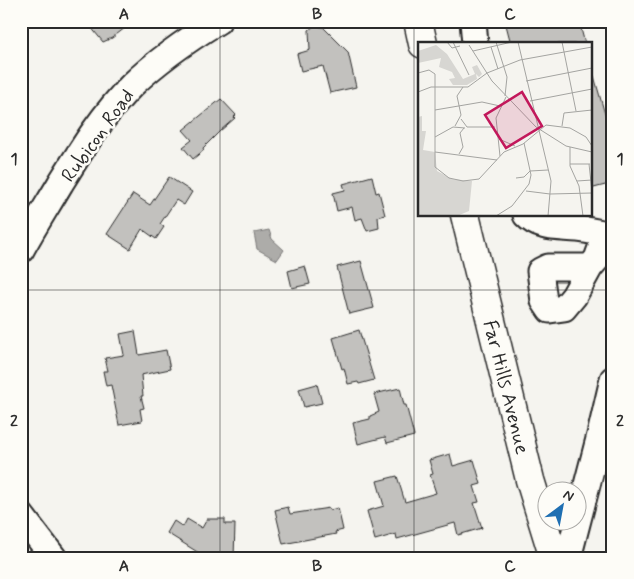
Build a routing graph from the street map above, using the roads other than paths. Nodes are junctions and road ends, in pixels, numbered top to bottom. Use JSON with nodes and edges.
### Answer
{"nodes":[{"id":1,"x":218,"y":21,"type":"edge"},
{"id":2,"x":418,"y":21,"type":"edge"},
{"id":3,"x":473,"y":21,"type":"edge"},
{"id":4,"x":423,"y":42,"type":"edge"},
{"id":5,"x":475,"y":42,"type":"edge"},
{"id":6,"x":465,"y":216,"type":"edge"},
{"id":7,"x":527,"y":216,"type":"edge"},
{"id":8,"x":609,"y":234,"type":"edge"},
{"id":9,"x":24,"y":237,"type":"edge"},
{"id":10,"x":590,"y":267,"type":"dead end"},
{"id":11,"x":613,"y":379,"type":"edge"},
{"id":12,"x":609,"y":410,"type":"edge"},
{"id":13,"x":21,"y":515,"type":"edge"},
{"id":14,"x":54,"y":558,"type":"edge"},
{"id":15,"x":554,"y":558,"type":"edge"},
{"id":16,"x":568,"y":558,"type":"edge"}],
"edges":[{"from":1,"to":9,"type":"street","name":"Rubicon Road"},
{"from":2,"to":4,"type":"main road"},
{"from":3,"to":5,"type":"street"},
{"from":6,"to":15,"type":"main road","name":"Far Hills Avenue"},
{"from":7,"to":8,"type":"street"},
{"from":8,"to":10,"type":"street"},
{"from":11,"to":12,"type":"street"},
{"from":12,"to":16,"type":"street"},
{"from":13,"to":14,"type":"street"}]}
